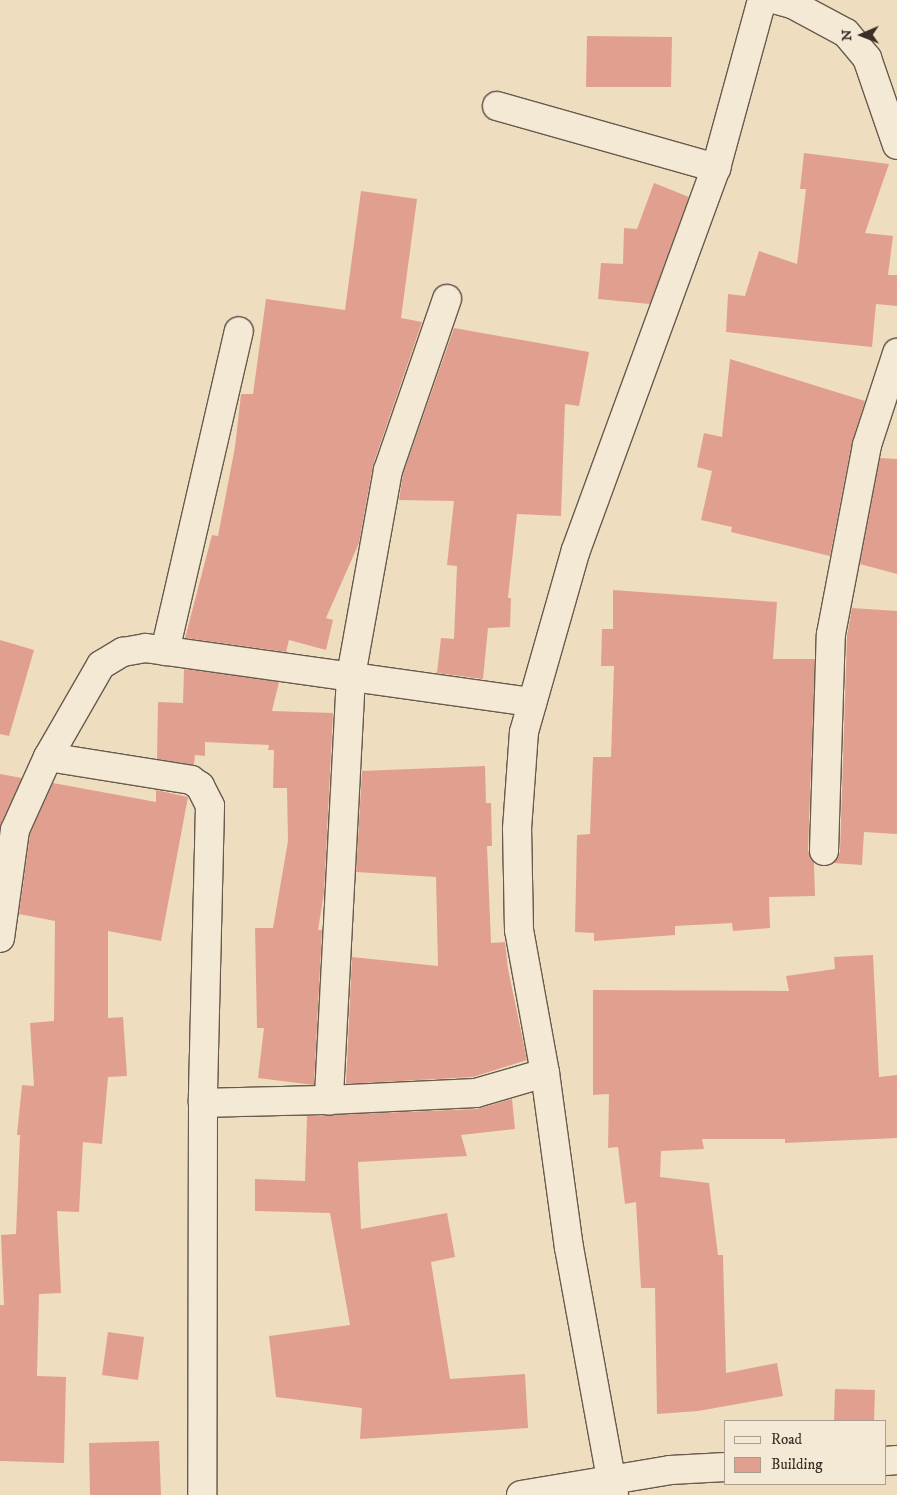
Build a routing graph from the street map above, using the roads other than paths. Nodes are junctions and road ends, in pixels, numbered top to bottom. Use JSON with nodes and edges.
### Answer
{"nodes":[{"id":1,"x":762,"y":0,"type":"edge"},
{"id":2,"x":777,"y":0,"type":"edge"},
{"id":3,"x":497,"y":106,"type":"dead end"},
{"id":4,"x":896,"y":136,"type":"edge"},
{"id":5,"x":716,"y":168,"type":"junction"},
{"id":6,"x":447,"y":299,"type":"dead end"},
{"id":7,"x":239,"y":331,"type":"dead end"},
{"id":8,"x":897,"y":353,"type":"edge"},
{"id":9,"x":165,"y":650,"type":"junction"},
{"id":10,"x":351,"y":676,"type":"junction"},
{"id":11,"x":532,"y":702,"type":"junction"},
{"id":12,"x":48,"y":757,"type":"junction"},
{"id":13,"x":824,"y":851,"type":"dead end"},
{"id":14,"x":0,"y":938,"type":"edge"},
{"id":15,"x":545,"y":1073,"type":"junction"},
{"id":16,"x":329,"y":1100,"type":"junction"},
{"id":17,"x":203,"y":1103,"type":"junction"},
{"id":18,"x":724,"y":1467,"type":"edge"},
{"id":19,"x":614,"y":1487,"type":"edge"},
{"id":20,"x":202,"y":1495,"type":"edge"},
{"id":21,"x":521,"y":1495,"type":"edge"}],
"edges":[{"from":1,"to":5,"type":"street"},
{"from":2,"to":4,"type":"street"},
{"from":3,"to":5,"type":"street"},
{"from":5,"to":11,"type":"street"},
{"from":6,"to":10,"type":"street"},
{"from":7,"to":9,"type":"street"},
{"from":8,"to":13,"type":"street"},
{"from":9,"to":10,"type":"street"},
{"from":9,"to":12,"type":"street"},
{"from":10,"to":11,"type":"street"},
{"from":10,"to":16,"type":"street"},
{"from":11,"to":15,"type":"street"},
{"from":12,"to":14,"type":"street"},
{"from":12,"to":17,"type":"street"},
{"from":15,"to":16,"type":"street"},
{"from":15,"to":19,"type":"street"},
{"from":16,"to":17,"type":"street"},
{"from":17,"to":20,"type":"street"},
{"from":18,"to":19,"type":"street"},
{"from":19,"to":21,"type":"street"}]}
